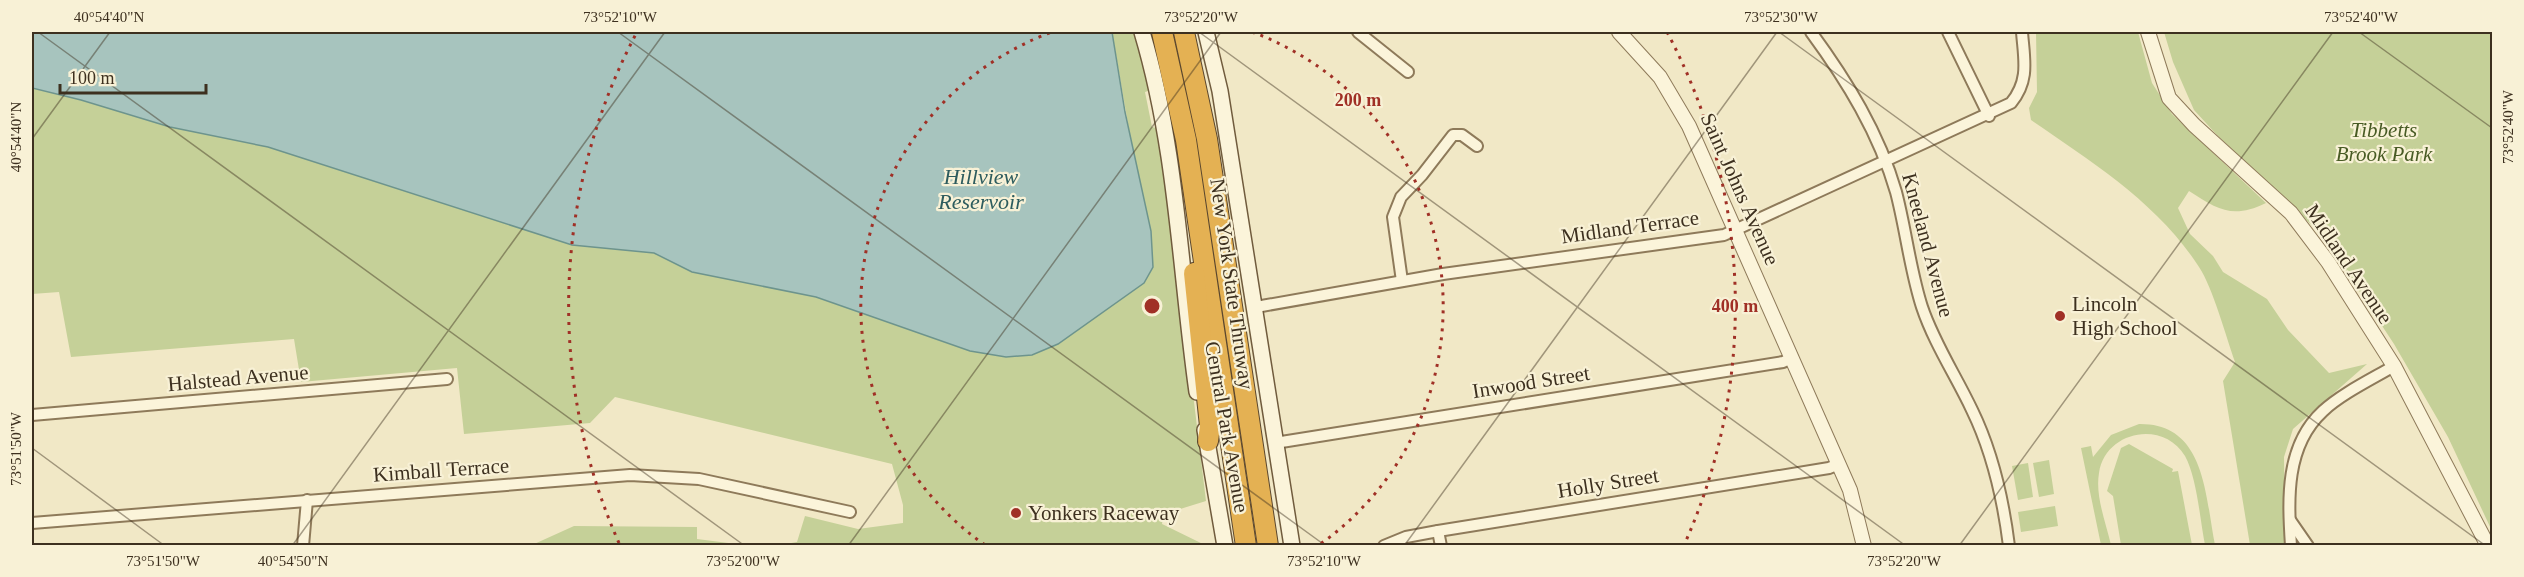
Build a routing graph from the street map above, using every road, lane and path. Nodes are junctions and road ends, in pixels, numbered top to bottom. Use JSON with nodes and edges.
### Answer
{"nodes":[{"id":1,"x":1142,"y":32,"type":"edge"},
{"id":2,"x":1162,"y":32,"type":"edge"},
{"id":3,"x":1184,"y":32,"type":"edge"},
{"id":4,"x":1206,"y":32,"type":"edge"},
{"id":5,"x":1358,"y":32,"type":"edge"},
{"id":6,"x":1619,"y":32,"type":"edge"},
{"id":7,"x":1811,"y":32,"type":"edge"},
{"id":8,"x":1948,"y":32,"type":"edge"},
{"id":9,"x":2022,"y":32,"type":"edge"},
{"id":10,"x":2148,"y":32,"type":"edge"},
{"id":11,"x":1408,"y":72,"type":"dead end"},
{"id":12,"x":1989,"y":116,"type":"junction"},
{"id":13,"x":1477,"y":146,"type":"dead end"},
{"id":14,"x":1885,"y":162,"type":"junction"},
{"id":15,"x":1735,"y":229,"type":"junction"},
{"id":16,"x":1200,"y":232,"type":"junction"},
{"id":17,"x":1402,"y":281,"type":"junction"},
{"id":18,"x":1256,"y":307,"type":"junction"},
{"id":19,"x":1792,"y":358,"type":"junction"},
{"id":20,"x":2394,"y":366,"type":"junction"},
{"id":21,"x":447,"y":379,"type":"dead end"},
{"id":22,"x":32,"y":415,"type":"edge"},
{"id":23,"x":1208,"y":441,"type":"junction"},
{"id":24,"x":1275,"y":443,"type":"junction"},
{"id":25,"x":1839,"y":464,"type":"junction"},
{"id":26,"x":307,"y":500,"type":"junction"},
{"id":27,"x":850,"y":512,"type":"dead end"},
{"id":28,"x":2289,"y":520,"type":"junction"},
{"id":29,"x":32,"y":523,"type":"edge"},
{"id":30,"x":1438,"y":531,"type":"junction"},
{"id":31,"x":303,"y":546,"type":"edge"},
{"id":32,"x":1226,"y":546,"type":"edge"},
{"id":33,"x":1246,"y":546,"type":"edge"},
{"id":34,"x":1268,"y":546,"type":"edge"},
{"id":35,"x":1292,"y":546,"type":"edge"},
{"id":36,"x":1384,"y":546,"type":"edge"},
{"id":37,"x":1441,"y":546,"type":"edge"},
{"id":38,"x":1864,"y":546,"type":"edge"},
{"id":39,"x":2009,"y":546,"type":"edge"},
{"id":40,"x":2291,"y":546,"type":"edge"},
{"id":41,"x":2308,"y":546,"type":"edge"},
{"id":42,"x":2488,"y":546,"type":"edge"}],
"edges":[{"from":1,"to":23,"type":"main road","name":"Central Park Avenue"},
{"from":2,"to":16,"type":"highway","name":"New York State Thruway"},
{"from":3,"to":34,"type":"highway","name":"New York State Thruway"},
{"from":4,"to":18,"type":"main road","name":"Central Park Avenue"},
{"from":5,"to":11,"type":"street"},
{"from":6,"to":15,"type":"street","name":"Saint Johns Avenue"},
{"from":7,"to":14,"type":"street","name":"Kneeland Avenue"},
{"from":8,"to":12,"type":"street"},
{"from":9,"to":12,"type":"street","name":"Midland Terrace"},
{"from":10,"to":20,"type":"street","name":"Midland Avenue"},
{"from":12,"to":14,"type":"street","name":"Midland Terrace"},
{"from":13,"to":17,"type":"street"},
{"from":14,"to":15,"type":"street","name":"Midland Terrace"},
{"from":14,"to":39,"type":"street","name":"Kneeland Avenue"},
{"from":15,"to":17,"type":"street","name":"Midland Terrace"},
{"from":15,"to":19,"type":"street","name":"Saint Johns Avenue"},
{"from":16,"to":23,"type":"highway"},
{"from":16,"to":33,"type":"highway","name":"New York State Thruway"},
{"from":17,"to":18,"type":"street","name":"Midland Terrace"},
{"from":18,"to":24,"type":"main road","name":"Central Park Avenue"},
{"from":19,"to":24,"type":"street","name":"Inwood Street"},
{"from":19,"to":25,"type":"street","name":"Saint Johns Avenue"},
{"from":20,"to":28,"type":"street"},
{"from":20,"to":42,"type":"street","name":"Midland Avenue"},
{"from":21,"to":22,"type":"street","name":"Halstead Avenue"},
{"from":23,"to":32,"type":"main road","name":"Central Park Avenue"},
{"from":24,"to":35,"type":"main road","name":"Central Park Avenue"},
{"from":25,"to":30,"type":"street","name":"Holly Street"},
{"from":25,"to":38,"type":"street","name":"Saint Johns Avenue"},
{"from":26,"to":27,"type":"street","name":"Kimball Terrace"},
{"from":26,"to":29,"type":"street","name":"Kimball Terrace"},
{"from":26,"to":31,"type":"street"},
{"from":28,"to":40,"type":"street"},
{"from":28,"to":41,"type":"street"},
{"from":30,"to":36,"type":"street","name":"Holly Street"},
{"from":30,"to":37,"type":"street"}]}
